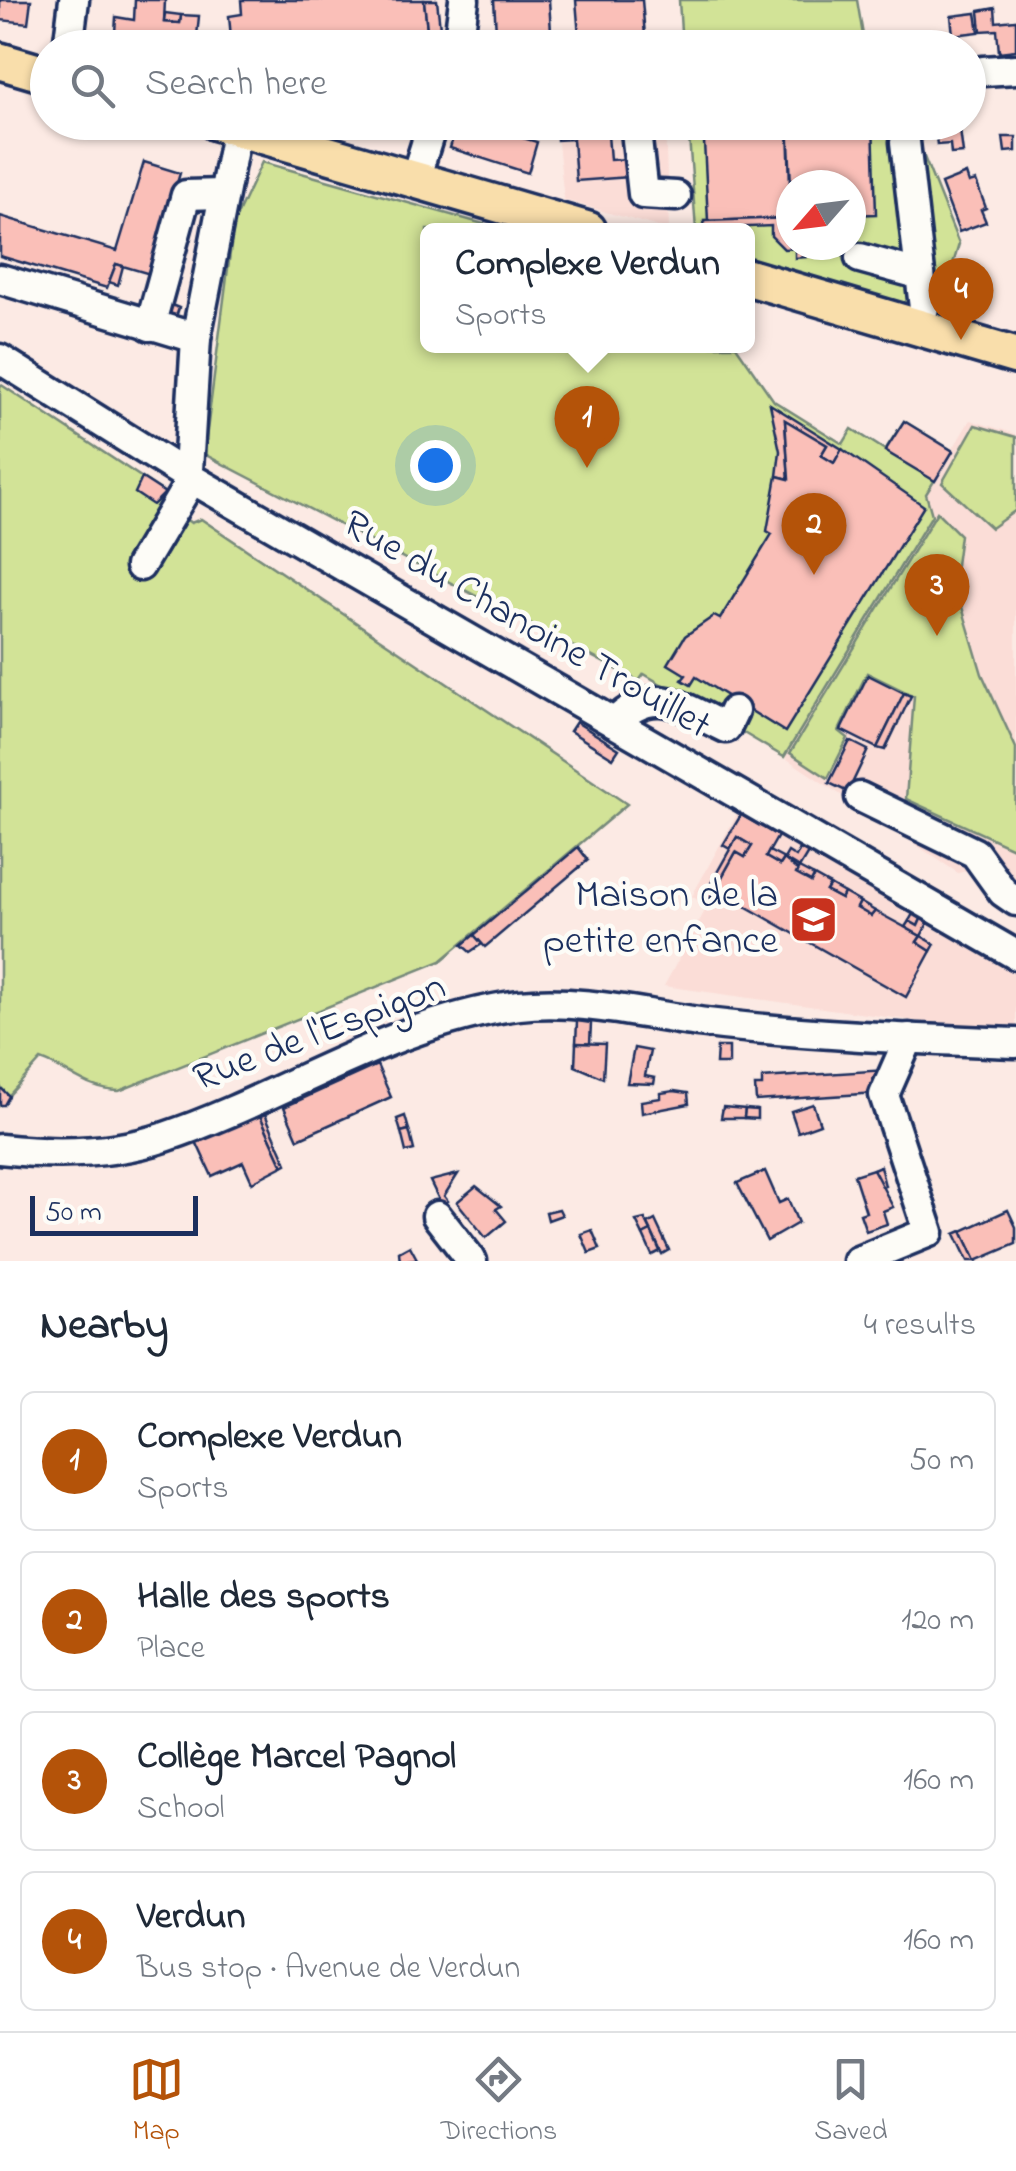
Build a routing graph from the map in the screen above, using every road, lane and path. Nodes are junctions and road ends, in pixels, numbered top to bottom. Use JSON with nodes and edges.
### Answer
{"nodes":[{"id":1,"x":74,"y":0,"type":"edge"},
{"id":2,"x":464,"y":0,"type":"edge"},
{"id":3,"x":70,"y":30,"type":"edge"},
{"id":4,"x":460,"y":30,"type":"edge"},
{"id":5,"x":0,"y":61,"type":"edge"},
{"id":6,"x":1016,"y":68,"type":"edge"},
{"id":7,"x":30,"y":70,"type":"edge"},
{"id":8,"x":986,"y":71,"type":"edge"},
{"id":9,"x":226,"y":140,"type":"edge"},
{"id":10,"x":276,"y":140,"type":"edge"},
{"id":11,"x":427,"y":140,"type":"edge"},
{"id":12,"x":638,"y":140,"type":"edge"},
{"id":13,"x":905,"y":142,"type":"dead end"},
{"id":14,"x":414,"y":179,"type":"junction"},
{"id":15,"x":222,"y":194,"type":"junction"},
{"id":16,"x":676,"y":196,"type":"dead end"},
{"id":17,"x":564,"y":223,"type":"edge"},
{"id":18,"x":866,"y":260,"type":"edge"},
{"id":19,"x":918,"y":274,"type":"junction"},
{"id":20,"x":755,"y":279,"type":"edge"},
{"id":21,"x":0,"y":280,"type":"edge"},
{"id":22,"x":150,"y":326,"type":"junction"},
{"id":23,"x":918,"y":328,"type":"junction"},
{"id":24,"x":196,"y":338,"type":"junction"},
{"id":25,"x":1016,"y":356,"type":"edge"},
{"id":26,"x":0,"y":359,"type":"edge"},
{"id":27,"x":187,"y":476,"type":"junction"},
{"id":28,"x":140,"y":566,"type":"dead end"},
{"id":29,"x":734,"y":711,"type":"dead end"},
{"id":30,"x":614,"y":722,"type":"junction"},
{"id":31,"x":860,"y":797,"type":"dead end"},
{"id":32,"x":1012,"y":893,"type":"edge"},
{"id":33,"x":970,"y":926,"type":"junction"},
{"id":34,"x":1016,"y":954,"type":"edge"},
{"id":35,"x":911,"y":1038,"type":"junction"},
{"id":36,"x":1016,"y":1043,"type":"edge"},
{"id":37,"x":0,"y":1149,"type":"edge"},
{"id":38,"x":437,"y":1216,"type":"dead end"},
{"id":39,"x":472,"y":1261,"type":"edge"},
{"id":40,"x":858,"y":1261,"type":"edge"}],
"edges":[{"from":1,"to":3,"type":"street"},
{"from":2,"to":4,"type":"street"},
{"from":5,"to":7,"type":"main road"},
{"from":6,"to":8,"type":"street"},
{"from":9,"to":15,"type":"street"},
{"from":10,"to":14,"type":"main road"},
{"from":11,"to":14,"type":"street"},
{"from":12,"to":16,"type":"street"},
{"from":13,"to":19,"type":"street"},
{"from":14,"to":17,"type":"main road"},
{"from":15,"to":22,"type":"street"},
{"from":15,"to":24,"type":"street"},
{"from":18,"to":19,"type":"street"},
{"from":19,"to":23,"type":"street"},
{"from":20,"to":23,"type":"main road"},
{"from":21,"to":22,"type":"street"},
{"from":22,"to":24,"type":"street"},
{"from":23,"to":25,"type":"main road"},
{"from":24,"to":27,"type":"street"},
{"from":26,"to":27,"type":"street","name":"Rue du Chanoine Trouillet"},
{"from":27,"to":28,"type":"street"},
{"from":27,"to":30,"type":"street","name":"Rue du Chanoine Trouillet"},
{"from":29,"to":30,"type":"street"},
{"from":30,"to":33,"type":"street","name":"Rue du Chanoine Trouillet"},
{"from":31,"to":32,"type":"street"},
{"from":32,"to":33,"type":"street"},
{"from":33,"to":34,"type":"street","name":"Rue du Chanoine Trouillet"},
{"from":35,"to":36,"type":"street","name":"Rue de l'Espigon"},
{"from":35,"to":37,"type":"street","name":"Rue de l'Espigon"},
{"from":35,"to":40,"type":"street"},
{"from":38,"to":39,"type":"street"}]}
